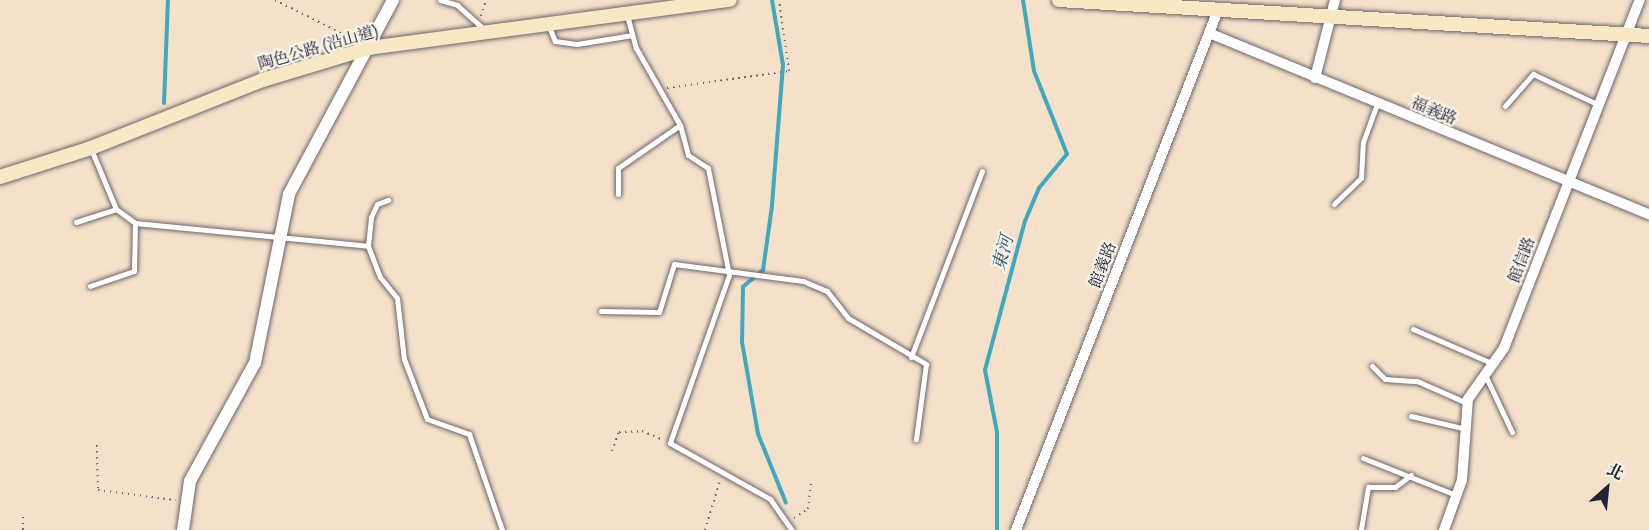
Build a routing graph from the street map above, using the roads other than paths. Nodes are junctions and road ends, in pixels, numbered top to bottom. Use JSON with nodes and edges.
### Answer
{"nodes":[{"id":1,"x":393,"y":0,"type":"edge"},
{"id":2,"x":440,"y":0,"type":"edge"},
{"id":3,"x":730,"y":0,"type":"edge"},
{"id":4,"x":1059,"y":0,"type":"edge"},
{"id":5,"x":1335,"y":0,"type":"edge"},
{"id":6,"x":1640,"y":0,"type":"edge"},
{"id":7,"x":1220,"y":5,"type":"edge"},
{"id":8,"x":627,"y":12,"type":"junction"},
{"id":9,"x":1335,"y":16,"type":"junction"},
{"id":10,"x":547,"y":22,"type":"junction"},
{"id":11,"x":485,"y":30,"type":"junction"},
{"id":12,"x":1209,"y":33,"type":"junction"},
{"id":13,"x":1627,"y":34,"type":"junction"},
{"id":14,"x":632,"y":35,"type":"junction"},
{"id":15,"x":1649,"y":36,"type":"edge"},
{"id":16,"x":369,"y":48,"type":"junction"},
{"id":17,"x":1315,"y":78,"type":"junction"},
{"id":18,"x":1377,"y":104,"type":"junction"},
{"id":19,"x":1505,"y":105,"type":"dead end"},
{"id":20,"x":1599,"y":105,"type":"junction"},
{"id":21,"x":680,"y":125,"type":"junction"},
{"id":22,"x":91,"y":148,"type":"junction"},
{"id":23,"x":982,"y":171,"type":"dead end"},
{"id":24,"x":0,"y":177,"type":"edge"},
{"id":25,"x":1568,"y":183,"type":"junction"},
{"id":26,"x":618,"y":194,"type":"dead end"},
{"id":27,"x":388,"y":200,"type":"dead end"},
{"id":28,"x":1334,"y":204,"type":"dead end"},
{"id":29,"x":116,"y":209,"type":"junction"},
{"id":30,"x":1649,"y":214,"type":"edge"},
{"id":31,"x":76,"y":222,"type":"dead end"},
{"id":32,"x":135,"y":223,"type":"junction"},
{"id":33,"x":281,"y":235,"type":"junction"},
{"id":34,"x":368,"y":246,"type":"junction"},
{"id":35,"x":729,"y":275,"type":"junction"},
{"id":36,"x":90,"y":286,"type":"dead end"},
{"id":37,"x":601,"y":311,"type":"dead end"},
{"id":38,"x":1413,"y":328,"type":"dead end"},
{"id":39,"x":911,"y":357,"type":"junction"},
{"id":40,"x":1494,"y":364,"type":"junction"},
{"id":41,"x":1372,"y":366,"type":"dead end"},
{"id":42,"x":1486,"y":377,"type":"junction"},
{"id":43,"x":1467,"y":403,"type":"junction"},
{"id":44,"x":1410,"y":416,"type":"dead end"},
{"id":45,"x":1462,"y":428,"type":"junction"},
{"id":46,"x":1512,"y":432,"type":"dead end"},
{"id":47,"x":916,"y":439,"type":"dead end"},
{"id":48,"x":1363,"y":458,"type":"dead end"},
{"id":49,"x":1411,"y":475,"type":"junction"},
{"id":50,"x":1458,"y":496,"type":"junction"},
{"id":51,"x":1361,"y":529,"type":"edge"},
{"id":52,"x":183,"y":530,"type":"edge"},
{"id":53,"x":502,"y":530,"type":"edge"},
{"id":54,"x":792,"y":530,"type":"edge"},
{"id":55,"x":1016,"y":530,"type":"edge"},
{"id":56,"x":1444,"y":530,"type":"edge"}],
"edges":[{"from":1,"to":16,"type":"street"},
{"from":2,"to":11,"type":"lane"},
{"from":3,"to":8,"type":"main road","name":"陶色公路 (沿山道)"},
{"from":4,"to":7,"type":"main road"},
{"from":5,"to":9,"type":"street"},
{"from":6,"to":13,"type":"street","name":"館信路"},
{"from":7,"to":9,"type":"main road"},
{"from":7,"to":12,"type":"street","name":"館義路"},
{"from":8,"to":10,"type":"main road","name":"陶色公路 (沿山道)"},
{"from":8,"to":14,"type":"lane"},
{"from":9,"to":13,"type":"main road"},
{"from":9,"to":17,"type":"street"},
{"from":10,"to":11,"type":"main road","name":"陶色公路 (沿山道)"},
{"from":10,"to":14,"type":"lane"},
{"from":11,"to":16,"type":"main road","name":"陶色公路 (沿山道)"},
{"from":12,"to":17,"type":"street","name":"福義路"},
{"from":12,"to":55,"type":"street","name":"館義路"},
{"from":13,"to":15,"type":"main road"},
{"from":13,"to":20,"type":"street","name":"館信路"},
{"from":14,"to":21,"type":"lane"},
{"from":16,"to":22,"type":"main road","name":"陶色公路 (沿山道)"},
{"from":16,"to":33,"type":"street"},
{"from":17,"to":18,"type":"street","name":"福義路"},
{"from":18,"to":25,"type":"street","name":"福義路"},
{"from":18,"to":28,"type":"lane"},
{"from":19,"to":20,"type":"lane"},
{"from":20,"to":25,"type":"street","name":"館信路"},
{"from":21,"to":26,"type":"lane"},
{"from":21,"to":35,"type":"lane"},
{"from":22,"to":24,"type":"main road","name":"陶色公路 (沿山道)"},
{"from":22,"to":29,"type":"lane"},
{"from":23,"to":39,"type":"lane"},
{"from":25,"to":30,"type":"street","name":"福義路"},
{"from":25,"to":40,"type":"street","name":"館信路"},
{"from":27,"to":34,"type":"lane"},
{"from":29,"to":31,"type":"lane"},
{"from":29,"to":32,"type":"lane"},
{"from":32,"to":33,"type":"lane"},
{"from":32,"to":36,"type":"lane"},
{"from":33,"to":34,"type":"lane"},
{"from":33,"to":52,"type":"street"},
{"from":34,"to":53,"type":"lane"},
{"from":35,"to":37,"type":"lane"},
{"from":35,"to":39,"type":"lane"},
{"from":35,"to":54,"type":"lane"},
{"from":38,"to":40,"type":"lane"},
{"from":39,"to":47,"type":"lane"},
{"from":40,"to":42,"type":"street","name":"館信路"},
{"from":41,"to":43,"type":"lane"},
{"from":42,"to":43,"type":"street","name":"館信路"},
{"from":42,"to":46,"type":"lane"},
{"from":43,"to":45,"type":"street","name":"館信路"},
{"from":44,"to":45,"type":"lane"},
{"from":45,"to":50,"type":"street","name":"館信路"},
{"from":48,"to":49,"type":"lane"},
{"from":49,"to":50,"type":"lane"},
{"from":49,"to":51,"type":"lane"},
{"from":50,"to":56,"type":"street","name":"館信路"}]}
